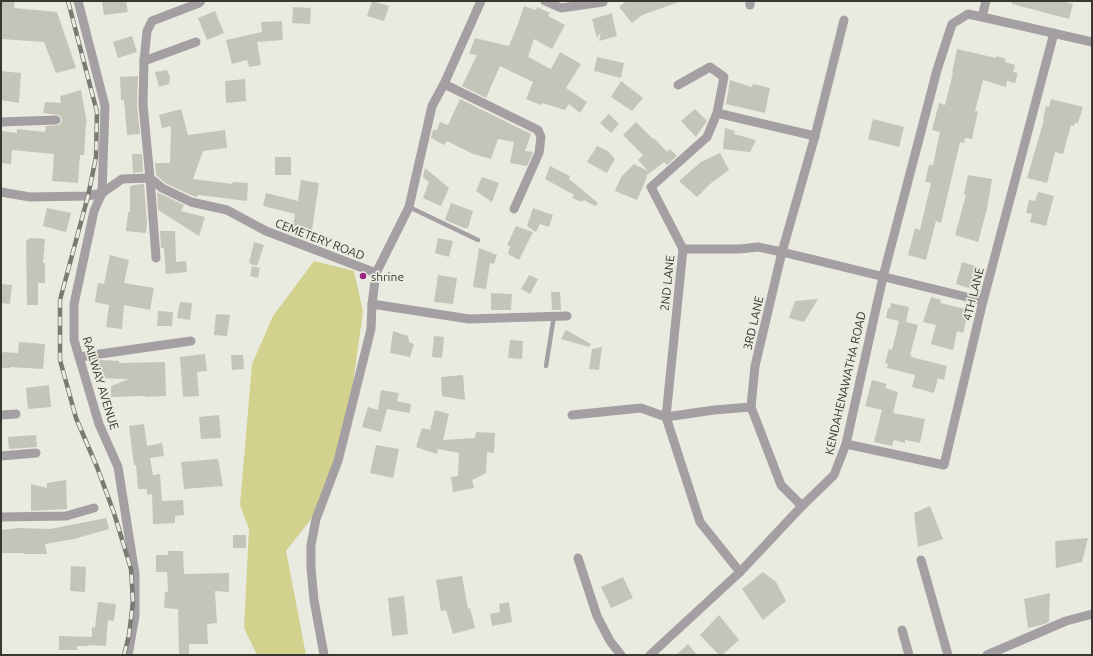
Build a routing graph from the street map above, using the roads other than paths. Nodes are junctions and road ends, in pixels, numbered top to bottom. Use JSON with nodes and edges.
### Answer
{"nodes":[{"id":1,"x":78,"y":1,"type":"edge"},
{"id":2,"x":201,"y":1,"type":"edge"},
{"id":3,"x":481,"y":1,"type":"edge"},
{"id":4,"x":545,"y":1,"type":"edge"},
{"id":5,"x":986,"y":1,"type":"edge"},
{"id":6,"x":603,"y":2,"type":"dead end"},
{"id":7,"x":982,"y":17,"type":"junction"},
{"id":8,"x":844,"y":20,"type":"dead end"},
{"id":9,"x":1054,"y":33,"type":"junction"},
{"id":10,"x":196,"y":42,"type":"dead end"},
{"id":11,"x":1092,"y":42,"type":"edge"},
{"id":12,"x":144,"y":61,"type":"junction"},
{"id":13,"x":444,"y":84,"type":"junction"},
{"id":14,"x":678,"y":85,"type":"dead end"},
{"id":15,"x":717,"y":113,"type":"junction"},
{"id":16,"x":56,"y":120,"type":"dead end"},
{"id":17,"x":1,"y":122,"type":"edge"},
{"id":18,"x":815,"y":136,"type":"junction"},
{"id":19,"x":150,"y":178,"type":"junction"},
{"id":20,"x":1,"y":192,"type":"edge"},
{"id":21,"x":102,"y":193,"type":"junction"},
{"id":22,"x":409,"y":208,"type":"junction"},
{"id":23,"x":514,"y":209,"type":"dead end"},
{"id":24,"x":478,"y":240,"type":"dead end"},
{"id":25,"x":682,"y":249,"type":"junction"},
{"id":26,"x":782,"y":252,"type":"junction"},
{"id":27,"x":156,"y":258,"type":"dead end"},
{"id":28,"x":376,"y":273,"type":"junction"},
{"id":29,"x":883,"y":277,"type":"junction"},
{"id":30,"x":983,"y":301,"type":"junction"},
{"id":31,"x":372,"y":304,"type":"junction"},
{"id":32,"x":554,"y":316,"type":"junction"},
{"id":33,"x":567,"y":316,"type":"dead end"},
{"id":34,"x":191,"y":341,"type":"dead end"},
{"id":35,"x":79,"y":357,"type":"junction"},
{"id":36,"x":546,"y":366,"type":"dead end"},
{"id":37,"x":751,"y":407,"type":"junction"},
{"id":38,"x":16,"y":414,"type":"dead end"},
{"id":39,"x":1,"y":415,"type":"edge"},
{"id":40,"x":572,"y":415,"type":"dead end"},
{"id":41,"x":666,"y":417,"type":"junction"},
{"id":42,"x":846,"y":444,"type":"junction"},
{"id":43,"x":36,"y":453,"type":"dead end"},
{"id":44,"x":1,"y":456,"type":"edge"},
{"id":45,"x":802,"y":506,"type":"junction"},
{"id":46,"x":94,"y":508,"type":"dead end"},
{"id":47,"x":1,"y":517,"type":"edge"},
{"id":48,"x":578,"y":558,"type":"dead end"},
{"id":49,"x":921,"y":560,"type":"dead end"},
{"id":50,"x":740,"y":572,"type":"junction"},
{"id":51,"x":1092,"y":614,"type":"edge"},
{"id":52,"x":902,"y":630,"type":"dead end"},
{"id":53,"x":128,"y":655,"type":"edge"},
{"id":54,"x":324,"y":655,"type":"edge"},
{"id":55,"x":620,"y":655,"type":"edge"},
{"id":56,"x":650,"y":655,"type":"edge"},
{"id":57,"x":909,"y":655,"type":"edge"},
{"id":58,"x":948,"y":655,"type":"edge"},
{"id":59,"x":986,"y":655,"type":"edge"}],
"edges":[{"from":1,"to":21,"type":"street","name":"RAILWAY AVENUE"},
{"from":2,"to":12,"type":"street"},
{"from":3,"to":13,"type":"street"},
{"from":4,"to":6,"type":"street"},
{"from":5,"to":7,"type":"street"},
{"from":7,"to":9,"type":"street","name":"KENDAHENAWATHA ROAD"},
{"from":7,"to":29,"type":"street","name":"KENDAHENAWATHA ROAD"},
{"from":8,"to":18,"type":"street","name":"3RD LANE"},
{"from":9,"to":11,"type":"street","name":"KENDAHENAWATHA ROAD"},
{"from":9,"to":30,"type":"street","name":"4TH LANE"},
{"from":10,"to":12,"type":"street"},
{"from":12,"to":19,"type":"street"},
{"from":13,"to":22,"type":"street"},
{"from":13,"to":23,"type":"street"},
{"from":14,"to":15,"type":"street"},
{"from":15,"to":18,"type":"street"},
{"from":15,"to":25,"type":"street","name":"2ND LANE"},
{"from":16,"to":17,"type":"street"},
{"from":18,"to":26,"type":"street","name":"3RD LANE"},
{"from":19,"to":21,"type":"street"},
{"from":19,"to":27,"type":"street"},
{"from":19,"to":28,"type":"street","name":"CEMETERY ROAD"},
{"from":20,"to":21,"type":"street"},
{"from":21,"to":35,"type":"street","name":"RAILWAY AVENUE"},
{"from":22,"to":24,"type":"lane"},
{"from":22,"to":28,"type":"street"},
{"from":25,"to":26,"type":"street"},
{"from":25,"to":41,"type":"street","name":"2ND LANE"},
{"from":26,"to":29,"type":"street"},
{"from":26,"to":37,"type":"street","name":"3RD LANE"},
{"from":28,"to":31,"type":"street"},
{"from":29,"to":30,"type":"street"},
{"from":29,"to":42,"type":"street","name":"KENDAHENAWATHA ROAD"},
{"from":30,"to":42,"type":"street","name":"4TH LANE"},
{"from":31,"to":32,"type":"street"},
{"from":31,"to":54,"type":"street"},
{"from":32,"to":33,"type":"street"},
{"from":32,"to":36,"type":"lane"},
{"from":34,"to":35,"type":"street"},
{"from":35,"to":53,"type":"street","name":"RAILWAY AVENUE"},
{"from":37,"to":41,"type":"street"},
{"from":37,"to":45,"type":"street","name":"3RD LANE"},
{"from":38,"to":39,"type":"street"},
{"from":40,"to":41,"type":"street"},
{"from":41,"to":50,"type":"street","name":"2ND LANE"},
{"from":42,"to":45,"type":"street","name":"KENDAHENAWATHA ROAD"},
{"from":43,"to":44,"type":"street"},
{"from":45,"to":50,"type":"street","name":"KENDAHENAWATHA ROAD"},
{"from":46,"to":47,"type":"street"},
{"from":48,"to":55,"type":"street"},
{"from":49,"to":58,"type":"street"},
{"from":50,"to":56,"type":"street","name":"KENDAHENAWATHA ROAD"},
{"from":51,"to":59,"type":"street"},
{"from":52,"to":57,"type":"street"}]}
